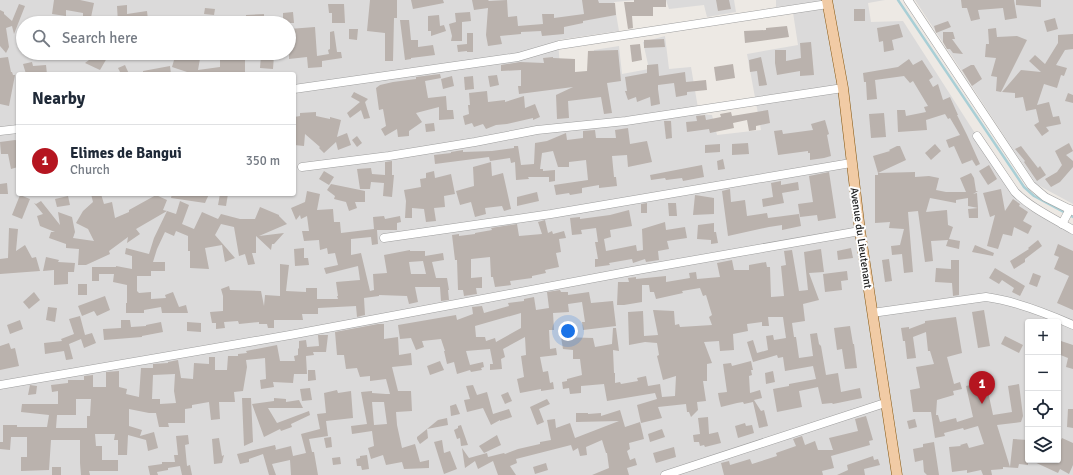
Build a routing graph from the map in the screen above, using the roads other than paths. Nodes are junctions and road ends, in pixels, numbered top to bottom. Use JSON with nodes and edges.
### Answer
{"nodes":[{"id":1,"x":908,"y":0,"type":"edge"},
{"id":2,"x":827,"y":2,"type":"edge"},
{"id":3,"x":842,"y":88,"type":"junction"},
{"id":4,"x":296,"y":89,"type":"edge"},
{"id":5,"x":16,"y":129,"type":"edge"},
{"id":6,"x":0,"y":130,"type":"edge"},
{"id":7,"x":977,"y":136,"type":"dead end"},
{"id":8,"x":851,"y":163,"type":"junction"},
{"id":9,"x":302,"y":167,"type":"dead end"},
{"id":10,"x":1071,"y":210,"type":"edge"},
{"id":11,"x":1062,"y":224,"type":"junction"},
{"id":12,"x":1073,"y":230,"type":"edge"},
{"id":13,"x":860,"y":231,"type":"junction"},
{"id":14,"x":384,"y":238,"type":"dead end"},
{"id":15,"x":872,"y":313,"type":"junction"},
{"id":16,"x":1073,"y":325,"type":"edge"},
{"id":17,"x":0,"y":385,"type":"edge"},
{"id":18,"x":885,"y":403,"type":"junction"},
{"id":19,"x":665,"y":475,"type":"edge"},
{"id":20,"x":897,"y":475,"type":"edge"}],
"edges":[{"from":1,"to":10,"type":"street"},
{"from":2,"to":3,"type":"main road","name":"Avenue du Lieutenant"},
{"from":2,"to":4,"type":"street"},
{"from":3,"to":8,"type":"main road","name":"Avenue du Lieutenant"},
{"from":3,"to":9,"type":"street"},
{"from":5,"to":6,"type":"street"},
{"from":7,"to":11,"type":"street"},
{"from":8,"to":13,"type":"main road","name":"Avenue du Lieutenant"},
{"from":8,"to":14,"type":"street"},
{"from":10,"to":11,"type":"street"},
{"from":11,"to":12,"type":"street"},
{"from":13,"to":15,"type":"main road","name":"Avenue du Lieutenant"},
{"from":13,"to":17,"type":"street"},
{"from":15,"to":16,"type":"street"},
{"from":15,"to":18,"type":"main road","name":"Avenue du Lieutenant"},
{"from":18,"to":19,"type":"street"},
{"from":18,"to":20,"type":"main road","name":"Avenue du Lieutenant"}]}
